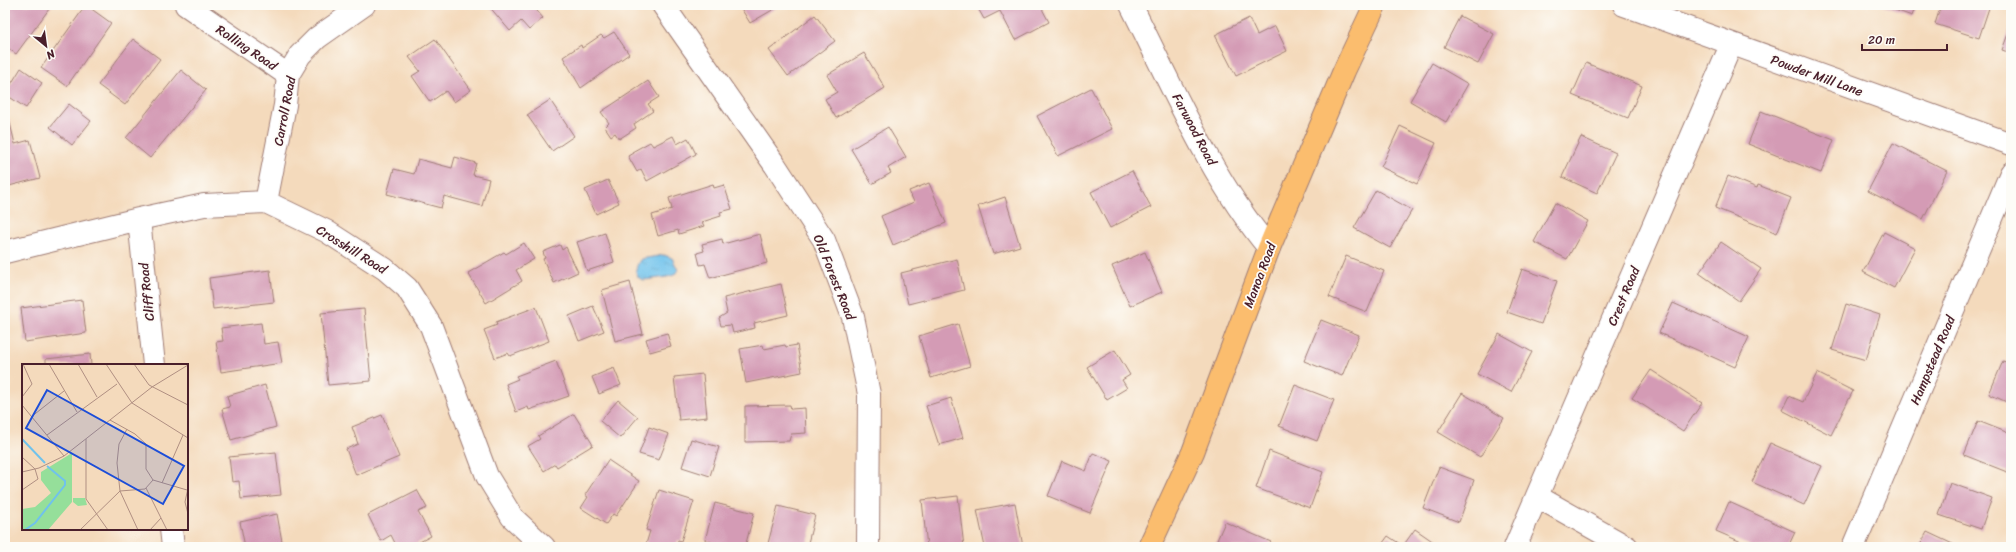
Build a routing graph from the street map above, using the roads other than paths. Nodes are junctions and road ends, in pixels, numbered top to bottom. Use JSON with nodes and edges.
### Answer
{"nodes":[{"id":1,"x":186,"y":5,"type":"edge"},
{"id":2,"x":364,"y":5,"type":"edge"},
{"id":3,"x":663,"y":5,"type":"edge"},
{"id":4,"x":1130,"y":5,"type":"edge"},
{"id":5,"x":1375,"y":5,"type":"edge"},
{"id":6,"x":1624,"y":5,"type":"edge"},
{"id":7,"x":1730,"y":45,"type":"junction"},
{"id":8,"x":288,"y":75,"type":"junction"},
{"id":9,"x":2011,"y":144,"type":"edge"},
{"id":10,"x":2011,"y":173,"type":"edge"},
{"id":11,"x":266,"y":202,"type":"junction"},
{"id":12,"x":139,"y":219,"type":"junction"},
{"id":13,"x":1269,"y":248,"type":"junction"},
{"id":14,"x":5,"y":252,"type":"edge"},
{"id":15,"x":154,"y":364,"type":"edge"},
{"id":16,"x":1538,"y":497,"type":"junction"},
{"id":17,"x":171,"y":530,"type":"edge"},
{"id":18,"x":173,"y":547,"type":"edge"},
{"id":19,"x":544,"y":547,"type":"edge"},
{"id":20,"x":868,"y":547,"type":"edge"},
{"id":21,"x":1149,"y":547,"type":"edge"},
{"id":22,"x":1515,"y":547,"type":"edge"},
{"id":23,"x":1627,"y":547,"type":"edge"},
{"id":24,"x":1853,"y":547,"type":"edge"}],
"edges":[{"from":1,"to":8,"type":"street","name":"Rolling Road"},
{"from":2,"to":8,"type":"street","name":"Carroll Road"},
{"from":3,"to":20,"type":"street","name":"Old Forest Road"},
{"from":4,"to":13,"type":"street","name":"Farwood Road"},
{"from":5,"to":13,"type":"main road","name":"Manoa Road"},
{"from":6,"to":7,"type":"street","name":"Powder Mill Lane"},
{"from":7,"to":9,"type":"street","name":"Powder Mill Lane"},
{"from":7,"to":16,"type":"street","name":"Crest Road"},
{"from":8,"to":11,"type":"street","name":"Carroll Road"},
{"from":10,"to":24,"type":"street","name":"Hampstead Road"},
{"from":11,"to":12,"type":"street","name":"Crosshill Road"},
{"from":11,"to":19,"type":"street","name":"Crosshill Road"},
{"from":12,"to":14,"type":"street","name":"Crosshill Road"},
{"from":12,"to":15,"type":"street","name":"Cliff Road"},
{"from":13,"to":21,"type":"main road","name":"Manoa Road"},
{"from":16,"to":22,"type":"street","name":"Crest Road"},
{"from":16,"to":23,"type":"street"},
{"from":17,"to":18,"type":"street"}]}
